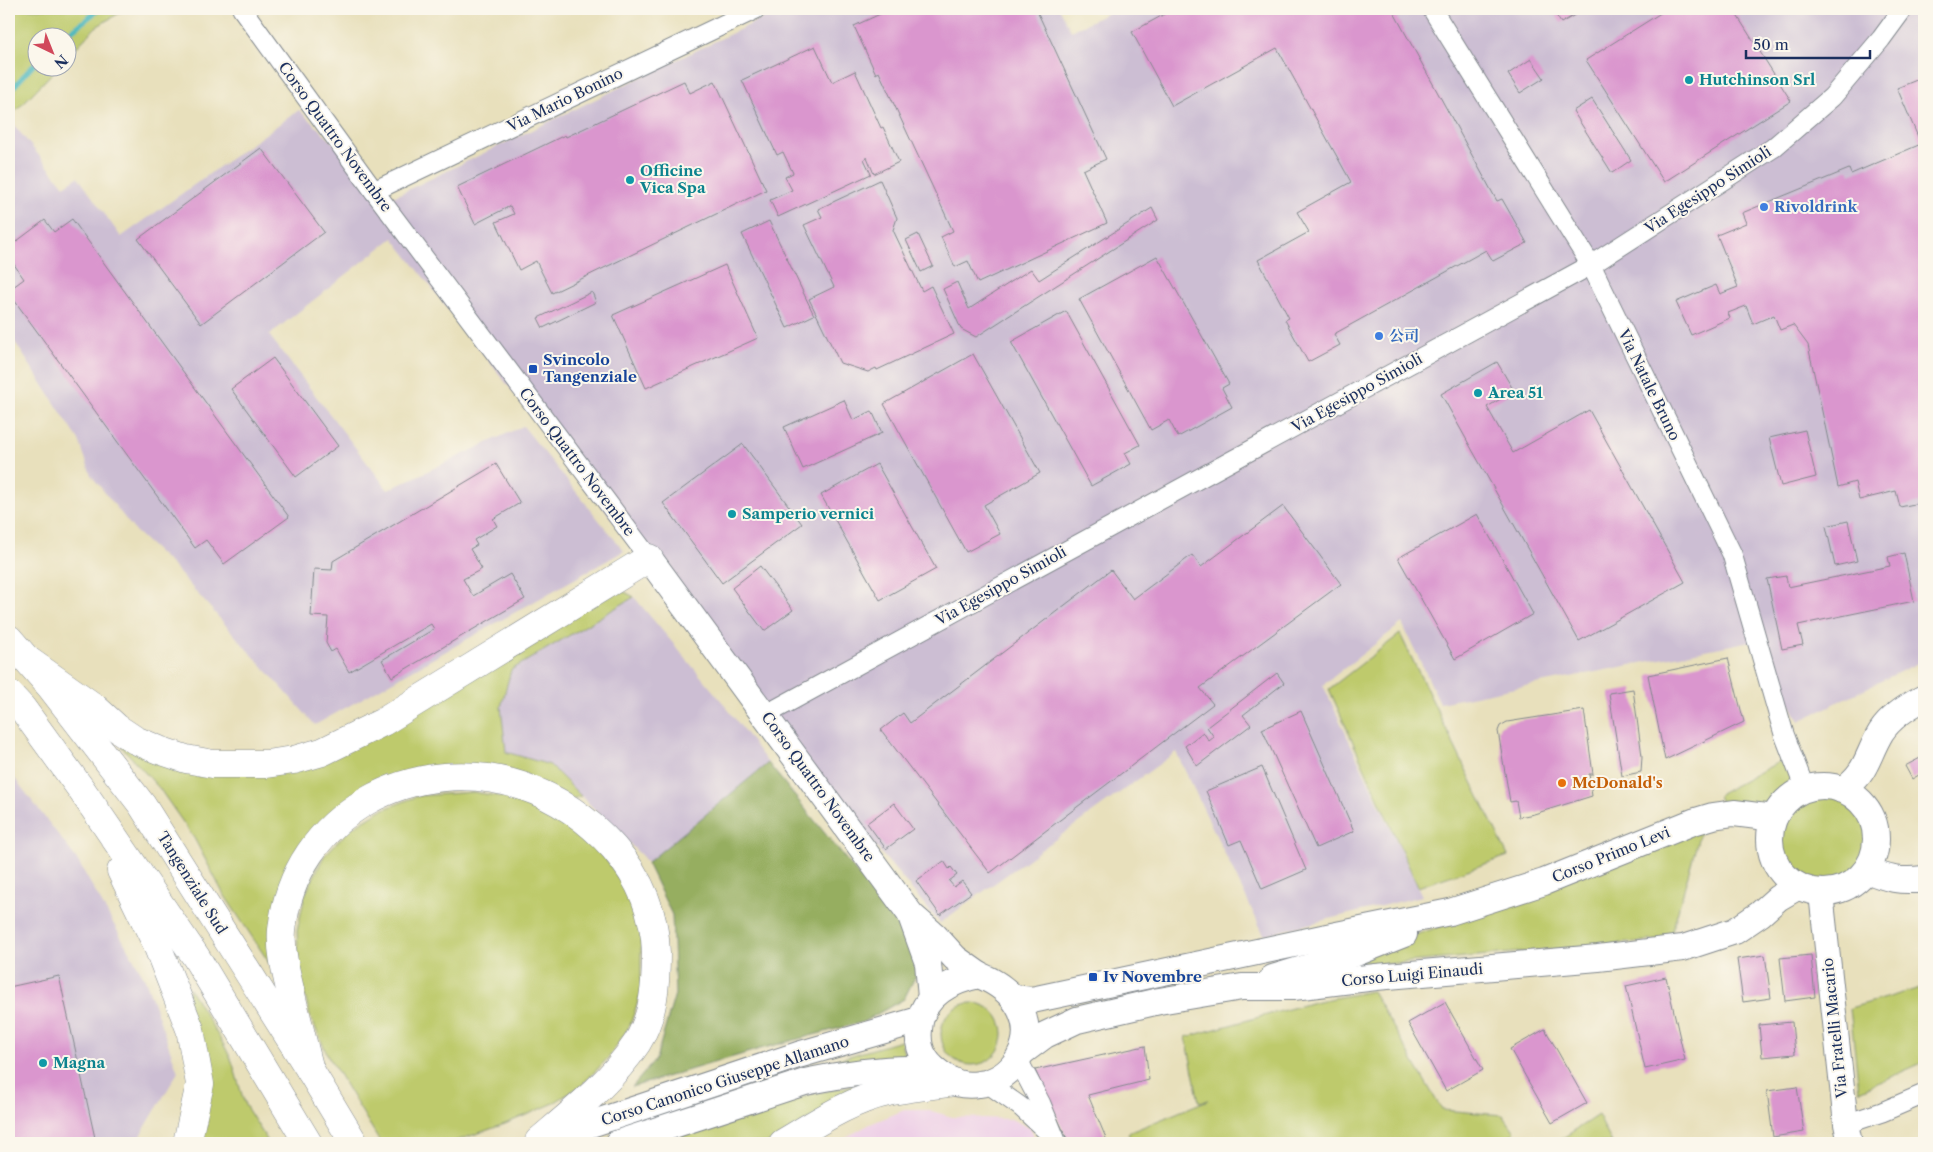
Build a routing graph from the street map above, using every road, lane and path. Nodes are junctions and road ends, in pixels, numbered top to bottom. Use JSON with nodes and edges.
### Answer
{"nodes":[{"id":1,"x":242,"y":9,"type":"edge"},
{"id":2,"x":756,"y":9,"type":"edge"},
{"id":3,"x":1432,"y":9,"type":"edge"},
{"id":4,"x":1903,"y":9,"type":"edge"},
{"id":5,"x":374,"y":191,"type":"junction"},
{"id":6,"x":1591,"y":265,"type":"junction"},
{"id":7,"x":649,"y":558,"type":"junction"},
{"id":8,"x":9,"y":638,"type":"edge"},
{"id":9,"x":29,"y":661,"type":"junction"},
{"id":10,"x":1924,"y":687,"type":"edge"},
{"id":11,"x":9,"y":694,"type":"edge"},
{"id":12,"x":1915,"y":703,"type":"edge"},
{"id":13,"x":765,"y":715,"type":"junction"},
{"id":14,"x":1864,"y":767,"type":"junction"},
{"id":15,"x":81,"y":789,"type":"junction"},
{"id":16,"x":1805,"y":789,"type":"junction"},
{"id":17,"x":1842,"y":790,"type":"junction"},
{"id":18,"x":1868,"y":810,"type":"junction"},
{"id":19,"x":1774,"y":818,"type":"junction"},
{"id":20,"x":1871,"y":859,"type":"junction"},
{"id":21,"x":1917,"y":880,"type":"edge"},
{"id":22,"x":1816,"y":891,"type":"junction"},
{"id":23,"x":1450,"y":912,"type":"junction"},
{"id":24,"x":911,"y":915,"type":"junction"},
{"id":25,"x":978,"y":975,"type":"junction"},
{"id":26,"x":1242,"y":987,"type":"junction"},
{"id":27,"x":931,"y":998,"type":"junction"},
{"id":28,"x":1013,"y":998,"type":"junction"},
{"id":29,"x":919,"y":1020,"type":"junction"},
{"id":30,"x":1020,"y":1056,"type":"junction"},
{"id":31,"x":310,"y":1070,"type":"junction"},
{"id":32,"x":944,"y":1076,"type":"junction"},
{"id":33,"x":987,"y":1083,"type":"junction"},
{"id":34,"x":1924,"y":1094,"type":"edge"},
{"id":35,"x":1848,"y":1134,"type":"edge"},
{"id":36,"x":1056,"y":1141,"type":"edge"},
{"id":37,"x":535,"y":1142,"type":"edge"},
{"id":38,"x":187,"y":1143,"type":"edge"},
{"id":39,"x":308,"y":1143,"type":"edge"},
{"id":40,"x":354,"y":1143,"type":"edge"},
{"id":41,"x":618,"y":1143,"type":"edge"},
{"id":42,"x":783,"y":1143,"type":"edge"}],
"edges":[{"from":1,"to":5,"type":"street","name":"Corso Quattro Novembre"},
{"from":2,"to":5,"type":"street","name":"Via Mario Bonino"},
{"from":3,"to":6,"type":"street","name":"Via Natale Bruno"},
{"from":4,"to":6,"type":"street","name":"Via Egesippo Simioli"},
{"from":5,"to":7,"type":"street","name":"Corso Quattro Novembre"},
{"from":6,"to":13,"type":"street","name":"Via Egesippo Simioli"},
{"from":6,"to":16,"type":"street","name":"Via Natale Bruno"},
{"from":7,"to":9,"type":"highway"},
{"from":7,"to":13,"type":"main road","name":"Corso Quattro Novembre"},
{"from":8,"to":9,"type":"highway","name":"Tangenziale Sud"},
{"from":9,"to":31,"type":"highway","name":"Tangenziale Sud"},
{"from":10,"to":12,"type":"street"},
{"from":11,"to":15,"type":"highway"},
{"from":12,"to":14,"type":"main road"},
{"from":13,"to":24,"type":"main road","name":"Corso Quattro Novembre"},
{"from":14,"to":17,"type":"main road"},
{"from":14,"to":18,"type":"main road"},
{"from":15,"to":38,"type":"highway"},
{"from":15,"to":39,"type":"highway"},
{"from":16,"to":17,"type":"main road"},
{"from":16,"to":19,"type":"main road"},
{"from":17,"to":18,"type":"main road"},
{"from":18,"to":20,"type":"main road"},
{"from":19,"to":22,"type":"main road"},
{"from":19,"to":23,"type":"main road","name":"Corso Primo Levi"},
{"from":20,"to":21,"type":"main road"},
{"from":20,"to":22,"type":"main road"},
{"from":22,"to":26,"type":"main road","name":"Corso Luigi Einaudi"},
{"from":22,"to":35,"type":"street","name":"Via Fratelli Macario"},
{"from":23,"to":26,"type":"main road","name":"Corso Primo Levi"},
{"from":23,"to":28,"type":"main road","name":"Corso Primo Levi"},
{"from":24,"to":25,"type":"main road","name":"Corso Quattro Novembre"},
{"from":24,"to":27,"type":"main road","name":"Corso Quattro Novembre"},
{"from":25,"to":27,"type":"main road"},
{"from":25,"to":28,"type":"main road"},
{"from":26,"to":30,"type":"main road","name":"Corso Luigi Einaudi"},
{"from":27,"to":29,"type":"main road"},
{"from":28,"to":30,"type":"main road"},
{"from":29,"to":32,"type":"main road"},
{"from":29,"to":37,"type":"main road","name":"Corso Canonico Giuseppe Allamano"},
{"from":30,"to":33,"type":"main road"},
{"from":30,"to":36,"type":"street"},
{"from":31,"to":37,"type":"highway"},
{"from":31,"to":40,"type":"highway","name":"Tangenziale Sud"},
{"from":32,"to":33,"type":"main road"},
{"from":32,"to":41,"type":"main road","name":"Corso Canonico Giuseppe Allamano"},
{"from":32,"to":42,"type":"highway"},
{"from":33,"to":36,"type":"street"},
{"from":34,"to":35,"type":"street","name":"Via Fratelli Macario"}]}
